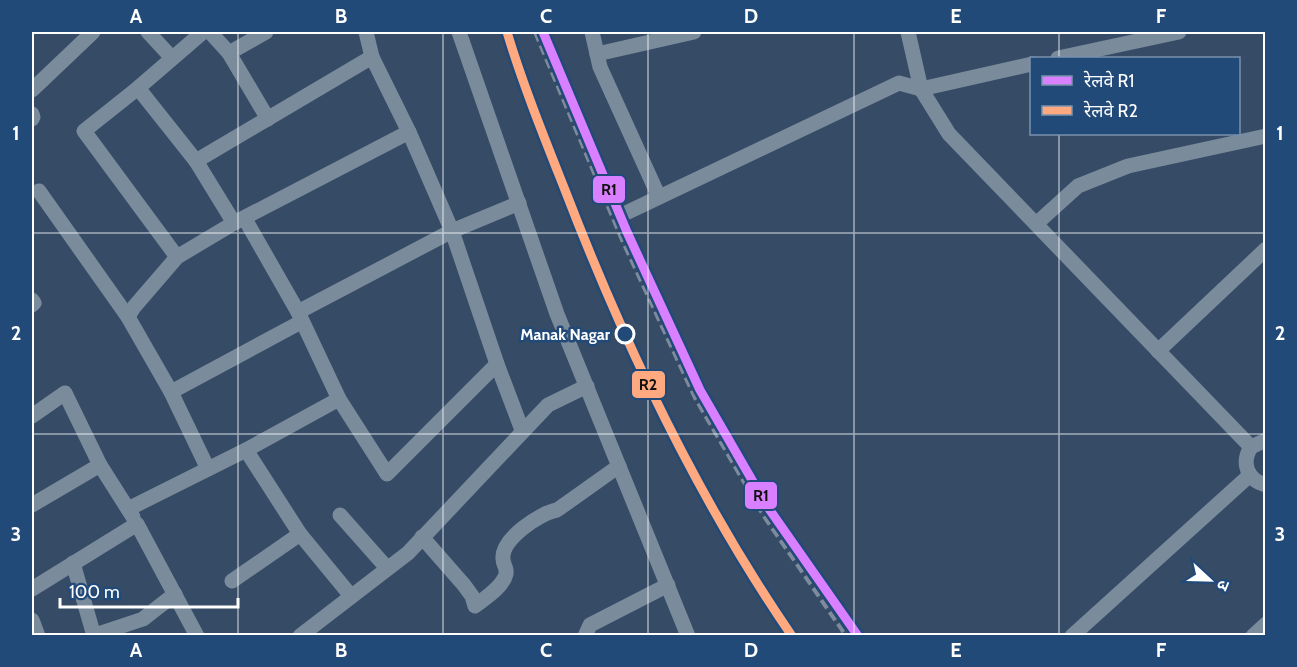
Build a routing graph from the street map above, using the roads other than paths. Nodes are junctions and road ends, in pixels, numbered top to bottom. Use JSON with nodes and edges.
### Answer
{"nodes":[{"id":1,"x":93,"y":32,"type":"edge"},
{"id":2,"x":148,"y":32,"type":"edge"},
{"id":3,"x":203,"y":32,"type":"edge"},
{"id":4,"x":210,"y":32,"type":"edge"},
{"id":5,"x":266,"y":32,"type":"edge"},
{"id":6,"x":366,"y":32,"type":"edge"},
{"id":7,"x":459,"y":32,"type":"edge"},
{"id":8,"x":592,"y":32,"type":"edge"},
{"id":9,"x":694,"y":32,"type":"edge"},
{"id":10,"x":908,"y":32,"type":"edge"},
{"id":11,"x":1179,"y":32,"type":"edge"},
{"id":12,"x":229,"y":53,"type":"junction"},
{"id":13,"x":597,"y":54,"type":"junction"},
{"id":14,"x":372,"y":57,"type":"junction"},
{"id":15,"x":1063,"y":57,"type":"edge"},
{"id":16,"x":172,"y":58,"type":"junction"},
{"id":17,"x":1030,"y":64,"type":"edge"},
{"id":18,"x":138,"y":88,"type":"junction"},
{"id":19,"x":921,"y":89,"type":"junction"},
{"id":20,"x":32,"y":90,"type":"edge"},
{"id":21,"x":268,"y":119,"type":"junction"},
{"id":22,"x":409,"y":132,"type":"junction"},
{"id":23,"x":1266,"y":136,"type":"edge"},
{"id":24,"x":196,"y":161,"type":"junction"},
{"id":25,"x":39,"y":191,"type":"dead end"},
{"id":26,"x":659,"y":197,"type":"junction"},
{"id":27,"x":519,"y":203,"type":"junction"},
{"id":28,"x":628,"y":212,"type":"dead end"},
{"id":29,"x":239,"y":221,"type":"junction"},
{"id":30,"x":1036,"y":224,"type":"junction"},
{"id":31,"x":452,"y":231,"type":"junction"},
{"id":32,"x":1266,"y":249,"type":"edge"},
{"id":33,"x":177,"y":257,"type":"junction"},
{"id":34,"x":32,"y":300,"type":"edge"},
{"id":35,"x":32,"y":305,"type":"edge"},
{"id":36,"x":128,"y":317,"type":"junction"},
{"id":37,"x":299,"y":317,"type":"junction"},
{"id":38,"x":1158,"y":351,"type":"junction"},
{"id":39,"x":497,"y":364,"type":"junction"},
{"id":40,"x":587,"y":386,"type":"junction"},
{"id":41,"x":171,"y":392,"type":"junction"},
{"id":42,"x":339,"y":399,"type":"junction"},
{"id":43,"x":32,"y":416,"type":"edge"},
{"id":44,"x":522,"y":430,"type":"junction"},
{"id":45,"x":1266,"y":440,"type":"edge"},
{"id":46,"x":1251,"y":447,"type":"junction"},
{"id":47,"x":246,"y":450,"type":"junction"},
{"id":48,"x":100,"y":465,"type":"junction"},
{"id":49,"x":619,"y":466,"type":"junction"},
{"id":50,"x":208,"y":469,"type":"junction"},
{"id":51,"x":1250,"y":475,"type":"junction"},
{"id":52,"x":1266,"y":485,"type":"edge"},
{"id":53,"x":32,"y":505,"type":"edge"},
{"id":54,"x":128,"y":509,"type":"junction"},
{"id":55,"x":340,"y":515,"type":"dead end"},
{"id":56,"x":137,"y":524,"type":"junction"},
{"id":57,"x":300,"y":534,"type":"junction"},
{"id":58,"x":422,"y":537,"type":"junction"},
{"id":59,"x":73,"y":563,"type":"junction"},
{"id":60,"x":387,"y":568,"type":"junction"},
{"id":61,"x":232,"y":581,"type":"dead end"},
{"id":62,"x":668,"y":585,"type":"junction"},
{"id":63,"x":32,"y":589,"type":"edge"},
{"id":64,"x":175,"y":594,"type":"junction"},
{"id":65,"x":351,"y":596,"type":"junction"},
{"id":66,"x":32,"y":620,"type":"edge"},
{"id":67,"x":1266,"y":624,"type":"edge"},
{"id":68,"x":95,"y":635,"type":"edge"},
{"id":69,"x":38,"y":636,"type":"edge"},
{"id":70,"x":197,"y":636,"type":"edge"},
{"id":71,"x":300,"y":636,"type":"edge"},
{"id":72,"x":585,"y":636,"type":"edge"},
{"id":73,"x":688,"y":636,"type":"edge"},
{"id":74,"x":1072,"y":636,"type":"edge"},
{"id":75,"x":1254,"y":636,"type":"edge"}],
"edges":[{"from":1,"to":20,"type":"street"},
{"from":2,"to":16,"type":"street"},
{"from":3,"to":16,"type":"street"},
{"from":4,"to":12,"type":"street"},
{"from":5,"to":12,"type":"street"},
{"from":6,"to":14,"type":"street"},
{"from":7,"to":27,"type":"street"},
{"from":8,"to":13,"type":"street"},
{"from":9,"to":13,"type":"street"},
{"from":10,"to":19,"type":"street"},
{"from":11,"to":15,"type":"street"},
{"from":12,"to":21,"type":"street"},
{"from":13,"to":26,"type":"street"},
{"from":14,"to":21,"type":"street"},
{"from":14,"to":22,"type":"street"},
{"from":16,"to":18,"type":"street"},
{"from":17,"to":19,"type":"street"},
{"from":18,"to":24,"type":"street"},
{"from":18,"to":33,"type":"street"},
{"from":19,"to":26,"type":"street"},
{"from":19,"to":30,"type":"street"},
{"from":21,"to":24,"type":"street"},
{"from":22,"to":29,"type":"street"},
{"from":22,"to":31,"type":"street"},
{"from":23,"to":30,"type":"street"},
{"from":24,"to":29,"type":"street"},
{"from":25,"to":36,"type":"street"},
{"from":26,"to":28,"type":"street"},
{"from":27,"to":31,"type":"street"},
{"from":27,"to":40,"type":"street"},
{"from":29,"to":33,"type":"street"},
{"from":29,"to":37,"type":"street"},
{"from":30,"to":38,"type":"street"},
{"from":31,"to":37,"type":"street"},
{"from":31,"to":39,"type":"street"},
{"from":32,"to":38,"type":"street"},
{"from":33,"to":36,"type":"street"},
{"from":34,"to":35,"type":"street"},
{"from":36,"to":41,"type":"street"},
{"from":37,"to":41,"type":"street"},
{"from":37,"to":42,"type":"street"},
{"from":38,"to":46,"type":"street"},
{"from":39,"to":42,"type":"street"},
{"from":39,"to":44,"type":"street"},
{"from":40,"to":44,"type":"street"},
{"from":40,"to":49,"type":"street"},
{"from":41,"to":50,"type":"street"},
{"from":42,"to":47,"type":"street"},
{"from":43,"to":48,"type":"street"},
{"from":44,"to":58,"type":"street"},
{"from":45,"to":46,"type":"street"},
{"from":46,"to":51,"type":"street"},
{"from":47,"to":50,"type":"street"},
{"from":47,"to":57,"type":"street"},
{"from":48,"to":53,"type":"street"},
{"from":48,"to":54,"type":"street"},
{"from":49,"to":58,"type":"street"},
{"from":49,"to":62,"type":"street"},
{"from":50,"to":54,"type":"street"},
{"from":51,"to":52,"type":"street"},
{"from":51,"to":74,"type":"street"},
{"from":54,"to":56,"type":"street"},
{"from":55,"to":60,"type":"street"},
{"from":56,"to":59,"type":"street"},
{"from":56,"to":64,"type":"street"},
{"from":57,"to":61,"type":"street"},
{"from":57,"to":65,"type":"street"},
{"from":58,"to":60,"type":"street"},
{"from":59,"to":63,"type":"street"},
{"from":59,"to":68,"type":"street"},
{"from":60,"to":65,"type":"street"},
{"from":62,"to":72,"type":"street"},
{"from":62,"to":73,"type":"street"},
{"from":64,"to":68,"type":"street"},
{"from":64,"to":70,"type":"street"},
{"from":65,"to":71,"type":"street"},
{"from":66,"to":69,"type":"street"},
{"from":67,"to":75,"type":"street"}]}
